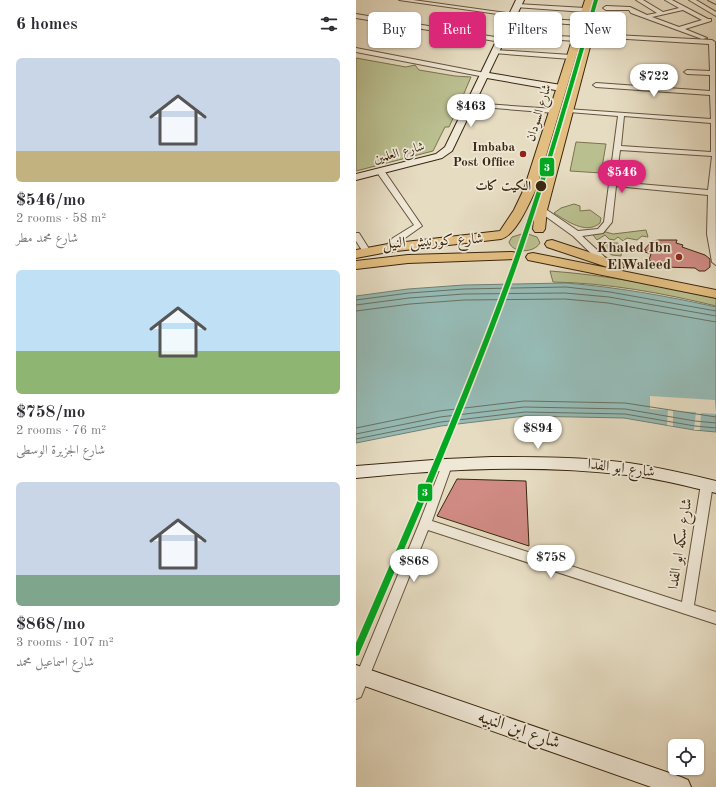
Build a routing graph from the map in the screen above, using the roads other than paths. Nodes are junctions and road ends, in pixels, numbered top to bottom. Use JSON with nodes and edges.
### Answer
{"nodes":[{"id":1,"x":402,"y":0,"type":"edge"},
{"id":2,"x":455,"y":0,"type":"edge"},
{"id":3,"x":598,"y":0,"type":"edge"},
{"id":4,"x":639,"y":0,"type":"edge"},
{"id":5,"x":668,"y":0,"type":"edge"},
{"id":6,"x":692,"y":0,"type":"edge"},
{"id":7,"x":711,"y":0,"type":"edge"},
{"id":8,"x":716,"y":2,"type":"edge"},
{"id":9,"x":518,"y":3,"type":"edge"},
{"id":10,"x":587,"y":5,"type":"edge"},
{"id":11,"x":445,"y":7,"type":"junction"},
{"id":12,"x":606,"y":8,"type":"dead end"},
{"id":13,"x":682,"y":8,"type":"junction"},
{"id":14,"x":595,"y":12,"type":"edge"},
{"id":15,"x":661,"y":13,"type":"junction"},
{"id":16,"x":494,"y":14,"type":"edge"},
{"id":17,"x":716,"y":14,"type":"edge"},
{"id":18,"x":356,"y":16,"type":"edge"},
{"id":19,"x":646,"y":17,"type":"junction"},
{"id":20,"x":679,"y":29,"type":"junction"},
{"id":21,"x":494,"y":36,"type":"edge"},
{"id":22,"x":626,"y":37,"type":"edge"},
{"id":23,"x":714,"y":40,"type":"edge"},
{"id":24,"x":497,"y":48,"type":"edge"},
{"id":25,"x":574,"y":48,"type":"edge"},
{"id":26,"x":585,"y":48,"type":"edge"},
{"id":27,"x":356,"y":50,"type":"edge"},
{"id":28,"x":495,"y":52,"type":"junction"},
{"id":29,"x":571,"y":57,"type":"junction"},
{"id":30,"x":687,"y":72,"type":"dead end"},
{"id":31,"x":485,"y":75,"type":"junction"},
{"id":32,"x":714,"y":76,"type":"edge"},
{"id":33,"x":596,"y":85,"type":"dead end"},
{"id":34,"x":562,"y":88,"type":"junction"},
{"id":35,"x":715,"y":97,"type":"edge"},
{"id":36,"x":471,"y":105,"type":"junction"},
{"id":37,"x":569,"y":110,"type":"junction"},
{"id":38,"x":555,"y":111,"type":"junction"},
{"id":39,"x":621,"y":114,"type":"junction"},
{"id":40,"x":714,"y":121,"type":"junction"},
{"id":41,"x":617,"y":148,"type":"junction"},
{"id":42,"x":716,"y":154,"type":"edge"},
{"id":43,"x":380,"y":171,"type":"junction"},
{"id":44,"x":356,"y":177,"type":"edge"},
{"id":45,"x":613,"y":184,"type":"junction"},
{"id":46,"x":714,"y":193,"type":"edge"},
{"id":47,"x":541,"y":210,"type":"junction"},
{"id":48,"x":540,"y":229,"type":"junction"},
{"id":49,"x":504,"y":233,"type":"junction"},
{"id":50,"x":356,"y":234,"type":"edge"},
{"id":51,"x":576,"y":234,"type":"junction"},
{"id":52,"x":714,"y":234,"type":"edge"},
{"id":53,"x":448,"y":240,"type":"junction"},
{"id":54,"x":552,"y":244,"type":"junction"},
{"id":55,"x":388,"y":248,"type":"junction"},
{"id":56,"x":361,"y":253,"type":"edge"},
{"id":57,"x":512,"y":256,"type":"junction"},
{"id":58,"x":447,"y":257,"type":"junction"},
{"id":59,"x":533,"y":258,"type":"junction"},
{"id":60,"x":716,"y":258,"type":"edge"},
{"id":61,"x":605,"y":262,"type":"junction"},
{"id":62,"x":356,"y":265,"type":"edge"},
{"id":63,"x":716,"y":286,"type":"edge"},
{"id":64,"x":716,"y":294,"type":"edge"},
{"id":65,"x":447,"y":465,"type":"junction"},
{"id":66,"x":356,"y":472,"type":"edge"},
{"id":67,"x":712,"y":485,"type":"edge"},
{"id":68,"x":425,"y":524,"type":"junction"},
{"id":69,"x":686,"y":609,"type":"junction"},
{"id":70,"x":716,"y":618,"type":"edge"},
{"id":71,"x":358,"y":681,"type":"edge"},
{"id":72,"x":681,"y":787,"type":"edge"}],
"edges":[{"from":1,"to":11,"type":"street"},
{"from":2,"to":11,"type":"street"},
{"from":3,"to":14,"type":"main road","name":"شارع السودان"},
{"from":4,"to":15,"type":"street"},
{"from":5,"to":13,"type":"street"},
{"from":6,"to":17,"type":"street"},
{"from":7,"to":8,"type":"street"},
{"from":9,"to":10,"type":"street"},
{"from":11,"to":16,"type":"street"},
{"from":12,"to":19,"type":"street"},
{"from":13,"to":15,"type":"street"},
{"from":13,"to":20,"type":"street"},
{"from":15,"to":19,"type":"street"},
{"from":18,"to":21,"type":"street"},
{"from":19,"to":20,"type":"street"},
{"from":20,"to":23,"type":"street"},
{"from":22,"to":23,"type":"street"},
{"from":23,"to":32,"type":"street"},
{"from":24,"to":28,"type":"street","name":"شارع العلمين"},
{"from":25,"to":29,"type":"main road","name":"شارع السودان"},
{"from":26,"to":37,"type":"main road","name":"شارع السودان"},
{"from":27,"to":31,"type":"street"},
{"from":28,"to":29,"type":"street"},
{"from":28,"to":31,"type":"street","name":"شارع العلمين"},
{"from":29,"to":34,"type":"main road","name":"شارع السودان"},
{"from":30,"to":32,"type":"street"},
{"from":31,"to":34,"type":"street"},
{"from":31,"to":36,"type":"street","name":"شارع العلمين"},
{"from":32,"to":35,"type":"street"},
{"from":33,"to":35,"type":"street"},
{"from":34,"to":38,"type":"main road","name":"شارع السودان"},
{"from":35,"to":40,"type":"street"},
{"from":36,"to":38,"type":"street"},
{"from":36,"to":43,"type":"street","name":"شارع العلمين"},
{"from":37,"to":39,"type":"street"},
{"from":37,"to":47,"type":"main road","name":"شارع السودان"},
{"from":38,"to":49,"type":"main road","name":"شارع السودان"},
{"from":39,"to":40,"type":"street"},
{"from":39,"to":41,"type":"street"},
{"from":40,"to":42,"type":"street"},
{"from":41,"to":42,"type":"street"},
{"from":41,"to":45,"type":"street"},
{"from":42,"to":46,"type":"street"},
{"from":43,"to":44,"type":"street","name":"شارع العلمين"},
{"from":43,"to":55,"type":"street"},
{"from":45,"to":46,"type":"street"},
{"from":45,"to":51,"type":"street"},
{"from":46,"to":52,"type":"street"},
{"from":47,"to":48,"type":"main road","name":"شارع السودان"},
{"from":47,"to":51,"type":"street"},
{"from":48,"to":49,"type":"main road"},
{"from":48,"to":54,"type":"main road"},
{"from":49,"to":53,"type":"main road","name":"شارع كورنيش النيل"},
{"from":49,"to":57,"type":"main road"},
{"from":50,"to":56,"type":"street"},
{"from":51,"to":61,"type":"street"},
{"from":52,"to":60,"type":"street"},
{"from":53,"to":55,"type":"main road","name":"شارع كورنيش النيل"},
{"from":53,"to":58,"type":"main road"},
{"from":54,"to":59,"type":"main road"},
{"from":54,"to":61,"type":"main road"},
{"from":55,"to":56,"type":"main road","name":"شارع كورنيش النيل"},
{"from":57,"to":58,"type":"main road","name":"شارع كورنيش النيل"},
{"from":57,"to":59,"type":"main road"},
{"from":58,"to":62,"type":"main road","name":"شارع كورنيش النيل"},
{"from":59,"to":64,"type":"main road"},
{"from":61,"to":63,"type":"main road"},
{"from":65,"to":66,"type":"street","name":"شارع ابو الفدا"},
{"from":65,"to":67,"type":"street","name":"شارع ابو الفدا"},
{"from":65,"to":68,"type":"street"},
{"from":67,"to":69,"type":"street","name":"شارع سكه ابو الفدا"},
{"from":68,"to":69,"type":"street"},
{"from":68,"to":71,"type":"street"},
{"from":69,"to":70,"type":"street"},
{"from":71,"to":72,"type":"street","name":"شارع ابن النبيه"}]}
